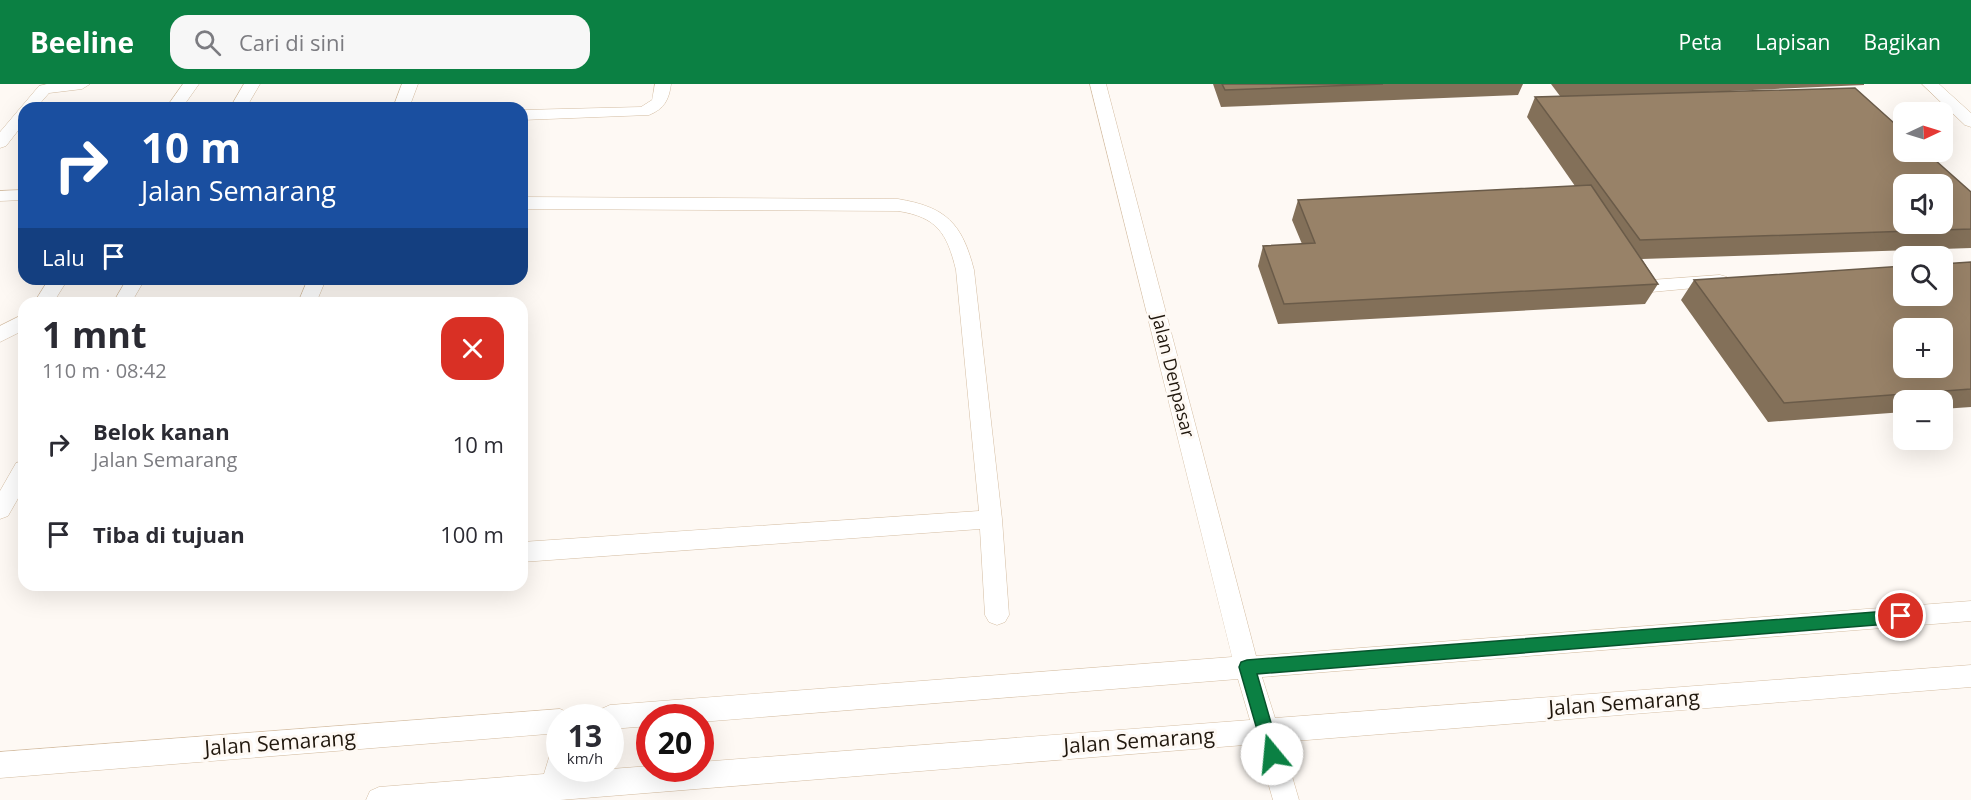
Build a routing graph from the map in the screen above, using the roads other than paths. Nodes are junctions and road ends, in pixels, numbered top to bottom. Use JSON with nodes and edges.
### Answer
{"nodes":[{"id":1,"x":82,"y":84,"type":"edge"},
{"id":2,"x":191,"y":84,"type":"edge"},
{"id":3,"x":252,"y":84,"type":"edge"},
{"id":4,"x":410,"y":84,"type":"edge"},
{"id":5,"x":663,"y":84,"type":"edge"},
{"id":6,"x":1098,"y":84,"type":"edge"},
{"id":7,"x":1930,"y":84,"type":"edge"},
{"id":8,"x":32,"y":102,"type":"edge"},
{"id":9,"x":178,"y":102,"type":"edge"},
{"id":10,"x":242,"y":102,"type":"edge"},
{"id":11,"x":403,"y":102,"type":"edge"},
{"id":12,"x":528,"y":115,"type":"edge"},
{"id":13,"x":18,"y":120,"type":"edge"},
{"id":14,"x":1971,"y":122,"type":"edge"},
{"id":15,"x":0,"y":143,"type":"edge"},
{"id":16,"x":18,"y":195,"type":"edge"},
{"id":17,"x":0,"y":196,"type":"edge"},
{"id":18,"x":528,"y":203,"type":"edge"},
{"id":19,"x":1743,"y":280,"type":"edge"},
{"id":20,"x":1651,"y":286,"type":"edge"},
{"id":21,"x":18,"y":324,"type":"edge"},
{"id":22,"x":0,"y":335,"type":"edge"},
{"id":23,"x":18,"y":479,"type":"edge"},
{"id":24,"x":0,"y":510,"type":"edge"},
{"id":25,"x":991,"y":519,"type":"junction"},
{"id":26,"x":528,"y":552,"type":"edge"},
{"id":27,"x":1971,"y":611,"type":"edge"},
{"id":28,"x":998,"y":615,"type":"dead end"},
{"id":29,"x":1247,"y":667,"type":"junction"},
{"id":30,"x":1971,"y":676,"type":"edge"},
{"id":31,"x":624,"y":716,"type":"edge"},
{"id":32,"x":546,"y":722,"type":"edge"},
{"id":33,"x":1265,"y":731,"type":"junction"},
{"id":34,"x":0,"y":765,"type":"edge"},
{"id":35,"x":548,"y":793,"type":"edge"},
{"id":36,"x":379,"y":800,"type":"edge"},
{"id":37,"x":1286,"y":800,"type":"edge"}],
"edges":[{"from":1,"to":8,"type":"lane"},
{"from":2,"to":9,"type":"lane"},
{"from":3,"to":10,"type":"lane"},
{"from":4,"to":11,"type":"lane"},
{"from":5,"to":12,"type":"lane"},
{"from":6,"to":29,"type":"lane","name":"Jalan Denpasar"},
{"from":7,"to":14,"type":"lane"},
{"from":13,"to":15,"type":"lane"},
{"from":16,"to":17,"type":"lane"},
{"from":18,"to":25,"type":"lane"},
{"from":19,"to":20,"type":"lane"},
{"from":21,"to":22,"type":"lane"},
{"from":23,"to":24,"type":"lane"},
{"from":25,"to":26,"type":"lane"},
{"from":25,"to":28,"type":"lane"},
{"from":27,"to":29,"type":"lane"},
{"from":29,"to":31,"type":"lane"},
{"from":29,"to":33,"type":"lane","name":"Jalan Denpasar"},
{"from":30,"to":33,"type":"lane","name":"Jalan Semarang"},
{"from":32,"to":34,"type":"lane","name":"Jalan Semarang"},
{"from":33,"to":35,"type":"lane","name":"Jalan Semarang"},
{"from":33,"to":37,"type":"lane","name":"Jalan Denpasar"},
{"from":35,"to":36,"type":"lane","name":"Jalan Semarang"}]}
